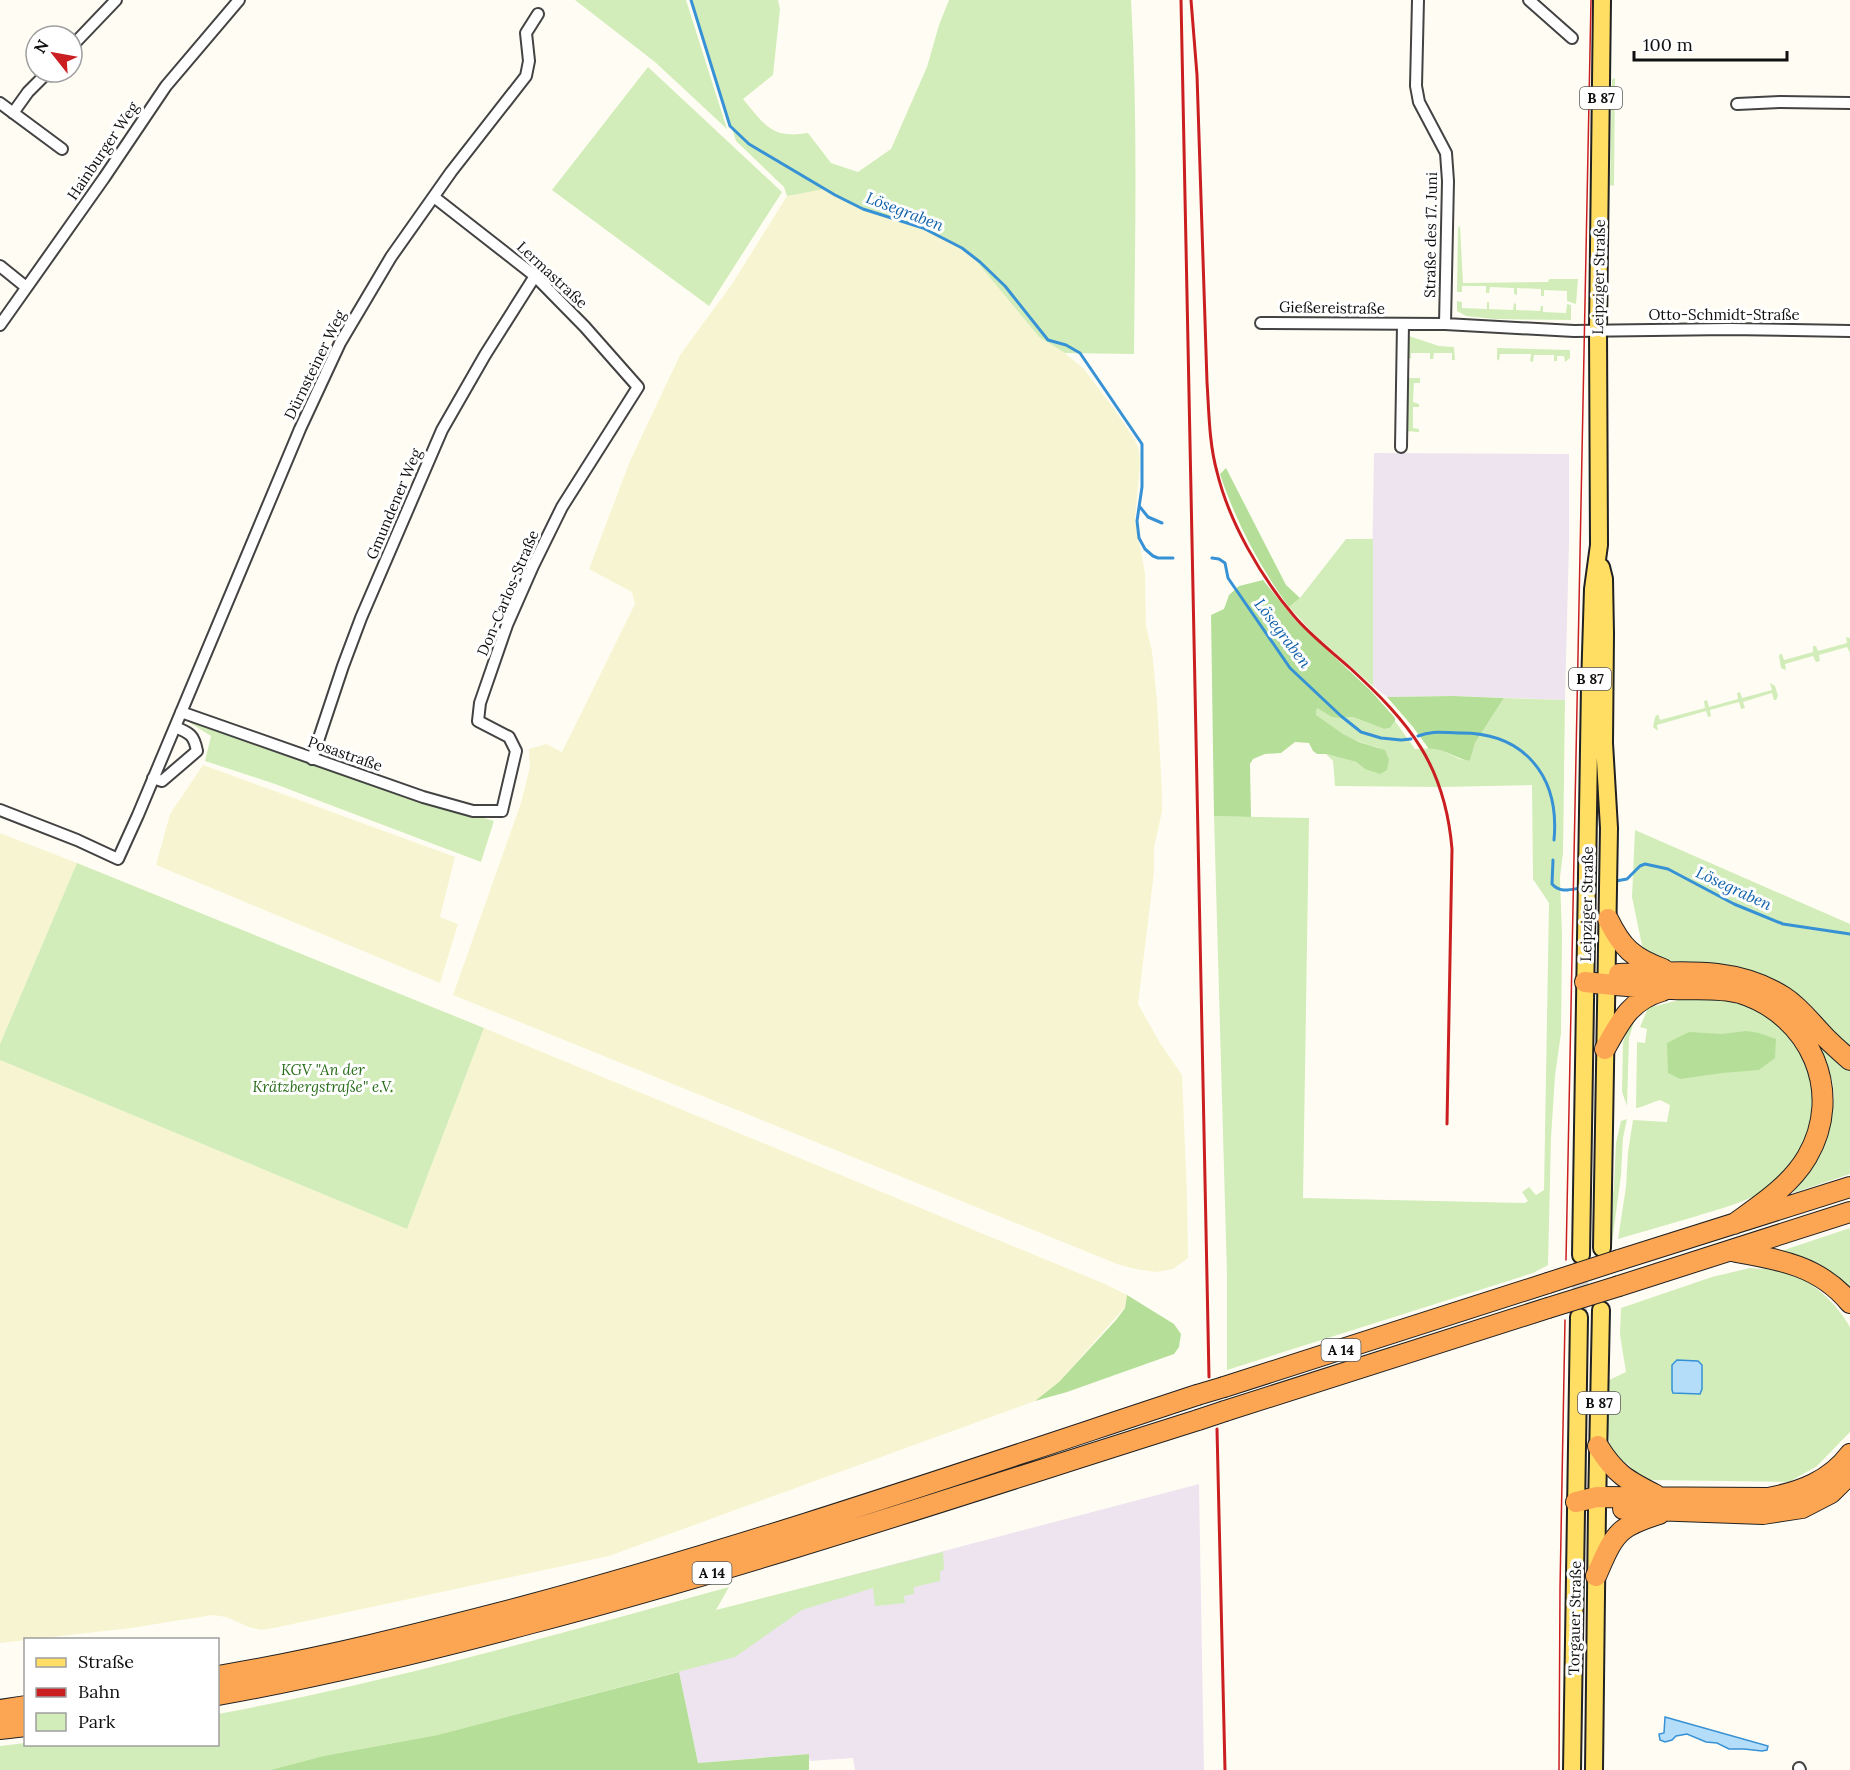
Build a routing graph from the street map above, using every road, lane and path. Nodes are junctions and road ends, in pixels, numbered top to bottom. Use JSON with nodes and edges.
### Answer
{"nodes":[{"id":1,"x":116,"y":0,"type":"edge"},
{"id":2,"x":239,"y":0,"type":"edge"},
{"id":3,"x":1418,"y":0,"type":"edge"},
{"id":4,"x":1529,"y":0,"type":"edge"},
{"id":5,"x":1602,"y":0,"type":"edge"},
{"id":6,"x":538,"y":14,"type":"dead end"},
{"id":7,"x":84,"y":33,"type":"edge"},
{"id":8,"x":1572,"y":38,"type":"dead end"},
{"id":9,"x":36,"y":84,"type":"edge"},
{"id":10,"x":0,"y":103,"type":"edge"},
{"id":11,"x":1850,"y":103,"type":"edge"},
{"id":12,"x":1737,"y":104,"type":"dead end"},
{"id":13,"x":13,"y":113,"type":"junction"},
{"id":14,"x":62,"y":149,"type":"dead end"},
{"id":15,"x":434,"y":197,"type":"junction"},
{"id":16,"x":0,"y":266,"type":"edge"},
{"id":17,"x":535,"y":276,"type":"junction"},
{"id":18,"x":26,"y":287,"type":"junction"},
{"id":19,"x":1261,"y":323,"type":"dead end"},
{"id":20,"x":1403,"y":324,"type":"junction"},
{"id":21,"x":1445,"y":324,"type":"junction"},
{"id":22,"x":0,"y":325,"type":"edge"},
{"id":23,"x":1598,"y":330,"type":"junction"},
{"id":24,"x":1850,"y":331,"type":"edge"},
{"id":25,"x":638,"y":387,"type":"joint"},
{"id":26,"x":1401,"y":447,"type":"dead end"},
{"id":27,"x":1598,"y":555,"type":"junction"},
{"id":28,"x":181,"y":712,"type":"junction"},
{"id":29,"x":175,"y":727,"type":"junction"},
{"id":30,"x":312,"y":759,"type":"junction"},
{"id":31,"x":153,"y":778,"type":"junction"},
{"id":32,"x":0,"y":810,"type":"edge"},
{"id":33,"x":502,"y":811,"type":"joint"},
{"id":34,"x":1608,"y":919,"type":"junction"},
{"id":35,"x":1586,"y":979,"type":"junction"},
{"id":36,"x":1607,"y":979,"type":"junction"},
{"id":37,"x":1670,"y":980,"type":"junction"},
{"id":38,"x":1605,"y":1049,"type":"junction"},
{"id":39,"x":1850,"y":1060,"type":"edge"},
{"id":40,"x":1850,"y":1187,"type":"edge"},
{"id":41,"x":1850,"y":1212,"type":"edge"},
{"id":42,"x":1734,"y":1224,"type":"junction"},
{"id":43,"x":1602,"y":1248,"type":"dead end"},
{"id":44,"x":1729,"y":1250,"type":"junction"},
{"id":45,"x":1581,"y":1255,"type":"tunnel mouth"},
{"id":46,"x":1850,"y":1303,"type":"edge"},
{"id":47,"x":1602,"y":1310,"type":"dead end"},
{"id":48,"x":1580,"y":1317,"type":"tunnel mouth"},
{"id":49,"x":1598,"y":1446,"type":"junction"},
{"id":50,"x":1850,"y":1454,"type":"edge"},
{"id":51,"x":1850,"y":1474,"type":"edge"},
{"id":52,"x":1576,"y":1502,"type":"junction"},
{"id":53,"x":1597,"y":1502,"type":"junction"},
{"id":54,"x":1663,"y":1505,"type":"junction"},
{"id":55,"x":1596,"y":1576,"type":"junction"},
{"id":56,"x":219,"y":1676,"type":"edge"},
{"id":57,"x":219,"y":1695,"type":"edge"},
{"id":58,"x":24,"y":1706,"type":"edge"},
{"id":59,"x":0,"y":1710,"type":"edge"},
{"id":60,"x":24,"y":1726,"type":"edge"},
{"id":61,"x":0,"y":1729,"type":"edge"},
{"id":62,"x":1572,"y":1770,"type":"edge"},
{"id":63,"x":1594,"y":1770,"type":"edge"}],
"edges":[{"from":1,"to":7,"type":"street"},
{"from":2,"to":18,"type":"street","name":"Hainburger Weg"},
{"from":3,"to":21,"type":"street","name":"Straße des 17. Juni"},
{"from":4,"to":8,"type":"street"},
{"from":5,"to":23,"type":"main road","name":"Leipziger Straße","number":"B 87"},
{"from":6,"to":15,"type":"street","name":"Dürnsteiner Weg"},
{"from":9,"to":13,"type":"street"},
{"from":10,"to":13,"type":"street"},
{"from":11,"to":12,"type":"street"},
{"from":13,"to":14,"type":"street"},
{"from":15,"to":17,"type":"street","name":"Lermastraße"},
{"from":15,"to":28,"type":"street","name":"Dürnsteiner Weg"},
{"from":16,"to":18,"type":"street"},
{"from":17,"to":25,"type":"street","name":"Lermastraße"},
{"from":17,"to":30,"type":"street","name":"Gmundener Weg"},
{"from":18,"to":22,"type":"street","name":"Hainburger Weg"},
{"from":19,"to":20,"type":"street","name":"Gießereistraße"},
{"from":20,"to":21,"type":"street","name":"Gießereistraße"},
{"from":20,"to":26,"type":"street","name":"Gießereistraße"},
{"from":21,"to":23,"type":"street"},
{"from":23,"to":24,"type":"street","name":"Otto-Schmidt-Straße"},
{"from":23,"to":27,"type":"main road","name":"Leipziger Straße","number":"B 87"},
{"from":25,"to":33,"type":"street","name":"Don-Carlos-Straße"},
{"from":27,"to":34,"type":"main road","name":"Leipziger Straße","number":"B 87"},
{"from":27,"to":35,"type":"main road","name":"Leipziger Straße","number":"B 87"},
{"from":28,"to":29,"type":"street","name":"Dürnsteiner Weg"},
{"from":28,"to":30,"type":"street","name":"Posastraße"},
{"from":29,"to":31,"type":"street","name":"Dürnsteiner Weg"},
{"from":29,"to":31,"type":"street"},
{"from":30,"to":33,"type":"street","name":"Posastraße"},
{"from":31,"to":32,"type":"street","name":"Dürnsteiner Weg"},
{"from":34,"to":36,"type":"main road","number":"B 87"},
{"from":34,"to":37,"type":"highway"},
{"from":35,"to":36,"type":"highway"},
{"from":35,"to":45,"type":"main road","name":"Leipziger Straße","number":"B 87"},
{"from":36,"to":37,"type":"highway"},
{"from":36,"to":38,"type":"main road","number":"B 87"},
{"from":37,"to":38,"type":"highway"},
{"from":37,"to":39,"type":"highway"},
{"from":37,"to":42,"type":"highway"},
{"from":38,"to":43,"type":"main road","number":"B 87"},
{"from":40,"to":42,"type":"highway","number":"A 14"},
{"from":41,"to":44,"type":"highway","number":"A 14"},
{"from":42,"to":56,"type":"highway","number":"A 14","bridge":true},
{"from":44,"to":46,"type":"highway"},
{"from":44,"to":57,"type":"highway","number":"A 14","bridge":true},
{"from":47,"to":49,"type":"main road","number":"B 87"},
{"from":48,"to":52,"type":"main road","name":"Torgauer Straße","number":"B 87"},
{"from":49,"to":53,"type":"main road","number":"B 87"},
{"from":49,"to":54,"type":"highway"},
{"from":50,"to":54,"type":"highway"},
{"from":51,"to":54,"type":"highway"},
{"from":52,"to":53,"type":"highway"},
{"from":52,"to":62,"type":"main road","name":"Torgauer Straße","number":"B 87"},
{"from":53,"to":54,"type":"highway"},
{"from":53,"to":55,"type":"main road","name":"Torgauer Straße","number":"B 87"},
{"from":54,"to":55,"type":"highway"},
{"from":55,"to":63,"type":"main road","name":"Torgauer Straße","number":"B 87"},
{"from":58,"to":59,"type":"highway"},
{"from":60,"to":61,"type":"highway"}]}
